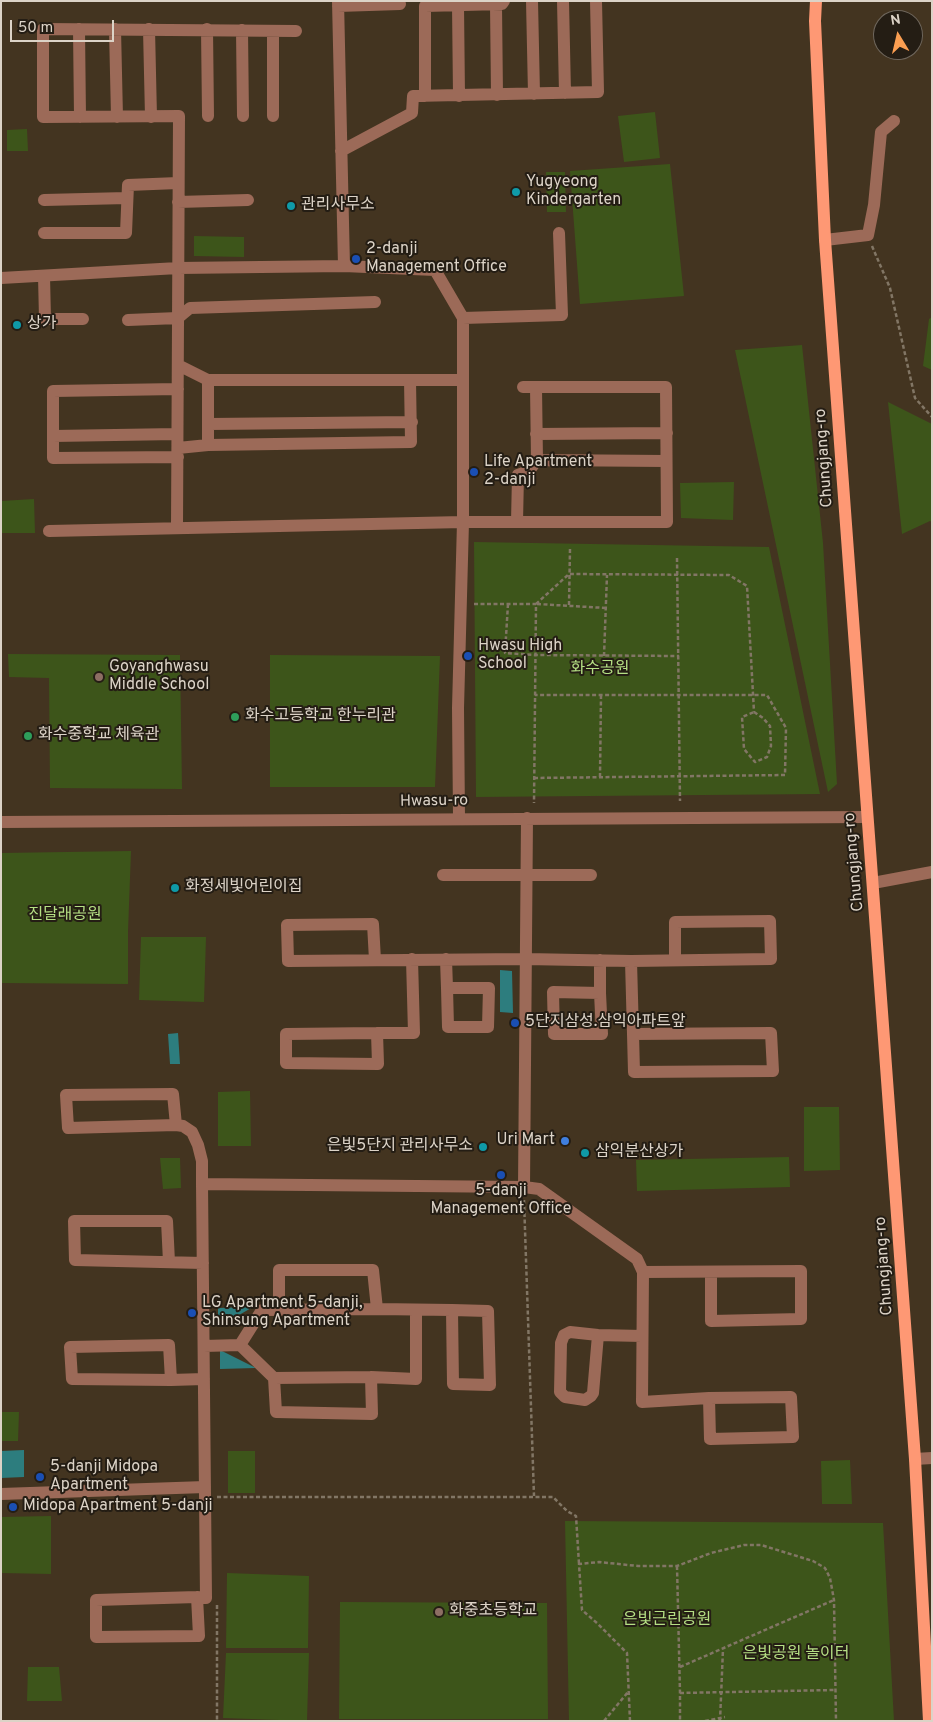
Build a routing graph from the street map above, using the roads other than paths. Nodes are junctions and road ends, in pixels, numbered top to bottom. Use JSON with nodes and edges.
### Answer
{"nodes":[{"id":1,"x":532,"y":1,"type":"edge"},
{"id":2,"x":562,"y":1,"type":"edge"},
{"id":3,"x":596,"y":1,"type":"edge"},
{"id":4,"x":816,"y":1,"type":"edge"},
{"id":5,"x":500,"y":3,"type":"edge"},
{"id":6,"x":338,"y":4,"type":"edge"},
{"id":7,"x":400,"y":4,"type":"dead end"},
{"id":8,"x":458,"y":5,"type":"junction"},
{"id":9,"x":79,"y":29,"type":"junction"},
{"id":10,"x":115,"y":29,"type":"junction"},
{"id":11,"x":149,"y":29,"type":"junction"},
{"id":12,"x":207,"y":29,"type":"junction"},
{"id":13,"x":242,"y":30,"type":"junction"},
{"id":14,"x":273,"y":31,"type":"junction"},
{"id":15,"x":296,"y":31,"type":"dead end"},
{"id":16,"x":565,"y":93,"type":"junction"},
{"id":17,"x":534,"y":94,"type":"junction"},
{"id":18,"x":497,"y":95,"type":"junction"},
{"id":19,"x":425,"y":96,"type":"junction"},
{"id":20,"x":459,"y":96,"type":"junction"},
{"id":21,"x":208,"y":116,"type":"dead end"},
{"id":22,"x":243,"y":116,"type":"dead end"},
{"id":23,"x":273,"y":116,"type":"dead end"},
{"id":24,"x":80,"y":117,"type":"junction"},
{"id":25,"x":116,"y":117,"type":"junction"},
{"id":26,"x":152,"y":117,"type":"junction"},
{"id":27,"x":894,"y":121,"type":"dead end"},
{"id":28,"x":341,"y":151,"type":"junction"},
{"id":29,"x":178,"y":183,"type":"junction"},
{"id":30,"x":127,"y":198,"type":"junction"},
{"id":31,"x":44,"y":200,"type":"dead end"},
{"id":32,"x":248,"y":200,"type":"dead end"},
{"id":33,"x":178,"y":202,"type":"junction"},
{"id":34,"x":44,"y":233,"type":"dead end"},
{"id":35,"x":559,"y":233,"type":"dead end"},
{"id":36,"x":825,"y":240,"type":"junction"},
{"id":37,"x":344,"y":266,"type":"junction"},
{"id":38,"x":178,"y":268,"type":"junction"},
{"id":39,"x":44,"y":276,"type":"junction"},
{"id":40,"x":1,"y":278,"type":"edge"},
{"id":41,"x":375,"y":302,"type":"dead end"},
{"id":42,"x":178,"y":318,"type":"junction"},
{"id":43,"x":463,"y":318,"type":"junction"},
{"id":44,"x":83,"y":319,"type":"dead end"},
{"id":45,"x":128,"y":320,"type":"dead end"},
{"id":46,"x":178,"y":365,"type":"junction"},
{"id":47,"x":208,"y":380,"type":"junction"},
{"id":48,"x":410,"y":380,"type":"junction"},
{"id":49,"x":463,"y":380,"type":"junction"},
{"id":50,"x":178,"y":389,"type":"junction"},
{"id":51,"x":412,"y":422,"type":"junction"},
{"id":52,"x":208,"y":424,"type":"junction"},
{"id":53,"x":667,"y":433,"type":"junction"},
{"id":54,"x":177,"y":434,"type":"junction"},
{"id":55,"x":536,"y":434,"type":"junction"},
{"id":56,"x":53,"y":436,"type":"junction"},
{"id":57,"x":208,"y":445,"type":"junction"},
{"id":58,"x":178,"y":452,"type":"junction"},
{"id":59,"x":537,"y":460,"type":"junction"},
{"id":60,"x":666,"y":461,"type":"junction"},
{"id":61,"x":517,"y":522,"type":"junction"},
{"id":62,"x":177,"y":528,"type":"junction"},
{"id":63,"x":463,"y":528,"type":"junction"},
{"id":64,"x":49,"y":531,"type":"dead end"},
{"id":65,"x":867,"y":817,"type":"junction"},
{"id":66,"x":459,"y":818,"type":"junction"},
{"id":67,"x":528,"y":818,"type":"junction"},
{"id":68,"x":1,"y":822,"type":"edge"},
{"id":69,"x":932,"y":872,"type":"edge"},
{"id":70,"x":443,"y":875,"type":"dead end"},
{"id":71,"x":527,"y":875,"type":"junction"},
{"id":72,"x":592,"y":875,"type":"dead end"},
{"id":73,"x":873,"y":883,"type":"junction"},
{"id":74,"x":412,"y":959,"type":"junction"},
{"id":75,"x":446,"y":959,"type":"junction"},
{"id":76,"x":526,"y":959,"type":"junction"},
{"id":77,"x":375,"y":960,"type":"junction"},
{"id":78,"x":600,"y":960,"type":"junction"},
{"id":79,"x":676,"y":960,"type":"junction"},
{"id":80,"x":631,"y":961,"type":"junction"},
{"id":81,"x":447,"y":988,"type":"junction"},
{"id":82,"x":600,"y":993,"type":"junction"},
{"id":83,"x":377,"y":1033,"type":"junction"},
{"id":84,"x":633,"y":1034,"type":"junction"},
{"id":85,"x":176,"y":1125,"type":"junction"},
{"id":86,"x":202,"y":1184,"type":"junction"},
{"id":87,"x":524,"y":1187,"type":"junction"},
{"id":88,"x":170,"y":1262,"type":"junction"},
{"id":89,"x":203,"y":1263,"type":"junction"},
{"id":90,"x":643,"y":1272,"type":"junction"},
{"id":91,"x":710,"y":1272,"type":"junction"},
{"id":92,"x":279,"y":1309,"type":"junction"},
{"id":93,"x":377,"y":1309,"type":"junction"},
{"id":94,"x":416,"y":1310,"type":"junction"},
{"id":95,"x":452,"y":1310,"type":"junction"},
{"id":96,"x":598,"y":1335,"type":"junction"},
{"id":97,"x":642,"y":1336,"type":"junction"},
{"id":98,"x":240,"y":1345,"type":"junction"},
{"id":99,"x":204,"y":1346,"type":"junction"},
{"id":100,"x":371,"y":1377,"type":"junction"},
{"id":101,"x":274,"y":1378,"type":"junction"},
{"id":102,"x":204,"y":1379,"type":"junction"},
{"id":103,"x":171,"y":1380,"type":"junction"},
{"id":104,"x":709,"y":1398,"type":"junction"},
{"id":105,"x":932,"y":1458,"type":"edge"},
{"id":106,"x":915,"y":1459,"type":"junction"},
{"id":107,"x":205,"y":1487,"type":"junction"},
{"id":108,"x":1,"y":1494,"type":"edge"},
{"id":109,"x":197,"y":1598,"type":"junction"},
{"id":110,"x":929,"y":1721,"type":"edge"}],
"edges":[{"from":1,"to":17,"type":"street"},
{"from":2,"to":16,"type":"street"},
{"from":3,"to":16,"type":"street"},
{"from":4,"to":36,"type":"main road","name":"Chungjang-ro"},
{"from":5,"to":8,"type":"street"},
{"from":5,"to":18,"type":"street"},
{"from":6,"to":7,"type":"street"},
{"from":6,"to":28,"type":"street"},
{"from":8,"to":19,"type":"street"},
{"from":8,"to":20,"type":"street"},
{"from":9,"to":10,"type":"street"},
{"from":9,"to":24,"type":"street"},
{"from":9,"to":24,"type":"street"},
{"from":10,"to":11,"type":"street"},
{"from":10,"to":25,"type":"street"},
{"from":11,"to":12,"type":"street"},
{"from":11,"to":26,"type":"street"},
{"from":12,"to":13,"type":"street"},
{"from":12,"to":21,"type":"street"},
{"from":13,"to":14,"type":"street"},
{"from":13,"to":22,"type":"street"},
{"from":14,"to":15,"type":"street"},
{"from":14,"to":23,"type":"street"},
{"from":16,"to":17,"type":"street"},
{"from":17,"to":18,"type":"street"},
{"from":18,"to":20,"type":"street"},
{"from":19,"to":20,"type":"street"},
{"from":19,"to":28,"type":"street"},
{"from":24,"to":25,"type":"street"},
{"from":25,"to":26,"type":"street"},
{"from":26,"to":29,"type":"street"},
{"from":27,"to":36,"type":"street"},
{"from":28,"to":37,"type":"street"},
{"from":29,"to":30,"type":"street"},
{"from":29,"to":33,"type":"street"},
{"from":30,"to":31,"type":"street"},
{"from":30,"to":34,"type":"street"},
{"from":32,"to":33,"type":"street"},
{"from":33,"to":38,"type":"street"},
{"from":35,"to":43,"type":"street"},
{"from":36,"to":65,"type":"main road","name":"Chungjang-ro"},
{"from":37,"to":38,"type":"street"},
{"from":37,"to":43,"type":"street"},
{"from":38,"to":39,"type":"street"},
{"from":38,"to":42,"type":"street"},
{"from":39,"to":40,"type":"street"},
{"from":39,"to":44,"type":"street"},
{"from":41,"to":42,"type":"street"},
{"from":42,"to":45,"type":"street"},
{"from":42,"to":46,"type":"street"},
{"from":43,"to":49,"type":"street"},
{"from":46,"to":47,"type":"street"},
{"from":46,"to":50,"type":"street"},
{"from":47,"to":48,"type":"street"},
{"from":47,"to":52,"type":"street"},
{"from":48,"to":49,"type":"street"},
{"from":48,"to":51,"type":"street"},
{"from":49,"to":63,"type":"street"},
{"from":50,"to":54,"type":"street"},
{"from":50,"to":56,"type":"street"},
{"from":51,"to":52,"type":"street"},
{"from":51,"to":57,"type":"street"},
{"from":52,"to":57,"type":"street"},
{"from":53,"to":55,"type":"street"},
{"from":53,"to":55,"type":"street"},
{"from":53,"to":60,"type":"street"},
{"from":54,"to":56,"type":"street"},
{"from":54,"to":58,"type":"street"},
{"from":55,"to":59,"type":"street"},
{"from":56,"to":58,"type":"street"},
{"from":57,"to":58,"type":"street"},
{"from":58,"to":62,"type":"street"},
{"from":59,"to":60,"type":"street"},
{"from":59,"to":61,"type":"street"},
{"from":60,"to":61,"type":"street"},
{"from":61,"to":63,"type":"street"},
{"from":62,"to":63,"type":"street"},
{"from":62,"to":64,"type":"street"},
{"from":63,"to":66,"type":"street"},
{"from":65,"to":67,"type":"street","name":"Hwasu-ro"},
{"from":65,"to":73,"type":"main road","name":"Chungjang-ro"},
{"from":66,"to":67,"type":"street","name":"Hwasu-ro"},
{"from":66,"to":68,"type":"street","name":"Hwasu-ro"},
{"from":67,"to":71,"type":"street"},
{"from":69,"to":73,"type":"street"},
{"from":70,"to":71,"type":"street"},
{"from":71,"to":72,"type":"street"},
{"from":71,"to":76,"type":"street"},
{"from":73,"to":106,"type":"main road","name":"Chungjang-ro"},
{"from":74,"to":75,"type":"street"},
{"from":74,"to":77,"type":"street"},
{"from":74,"to":83,"type":"street"},
{"from":75,"to":76,"type":"street"},
{"from":75,"to":81,"type":"street"},
{"from":76,"to":78,"type":"street"},
{"from":76,"to":87,"type":"street"},
{"from":77,"to":77,"type":"street"},
{"from":78,"to":80,"type":"street"},
{"from":78,"to":82,"type":"street"},
{"from":79,"to":79,"type":"street"},
{"from":79,"to":80,"type":"street"},
{"from":80,"to":84,"type":"street"},
{"from":81,"to":81,"type":"street"},
{"from":82,"to":82,"type":"street"},
{"from":83,"to":83,"type":"street"},
{"from":84,"to":84,"type":"street"},
{"from":85,"to":85,"type":"street"},
{"from":85,"to":86,"type":"street"},
{"from":86,"to":87,"type":"street"},
{"from":86,"to":89,"type":"street"},
{"from":87,"to":90,"type":"street"},
{"from":88,"to":88,"type":"street"},
{"from":88,"to":89,"type":"street"},
{"from":89,"to":99,"type":"street"},
{"from":90,"to":91,"type":"street"},
{"from":90,"to":97,"type":"street"},
{"from":91,"to":91,"type":"street"},
{"from":92,"to":93,"type":"street"},
{"from":92,"to":93,"type":"street"},
{"from":92,"to":98,"type":"street"},
{"from":93,"to":94,"type":"street"},
{"from":94,"to":95,"type":"street"},
{"from":94,"to":100,"type":"street"},
{"from":95,"to":95,"type":"street"},
{"from":96,"to":96,"type":"street"},
{"from":96,"to":97,"type":"street"},
{"from":97,"to":104,"type":"street"},
{"from":98,"to":99,"type":"street"},
{"from":98,"to":101,"type":"street"},
{"from":99,"to":102,"type":"street"},
{"from":100,"to":101,"type":"street"},
{"from":100,"to":101,"type":"street"},
{"from":102,"to":103,"type":"street"},
{"from":102,"to":107,"type":"street"},
{"from":103,"to":103,"type":"street"},
{"from":104,"to":104,"type":"street"},
{"from":105,"to":106,"type":"street"},
{"from":106,"to":110,"type":"main road","name":"Chungjang-ro"},
{"from":107,"to":108,"type":"street"},
{"from":107,"to":109,"type":"street"},
{"from":109,"to":109,"type":"street"}]}
